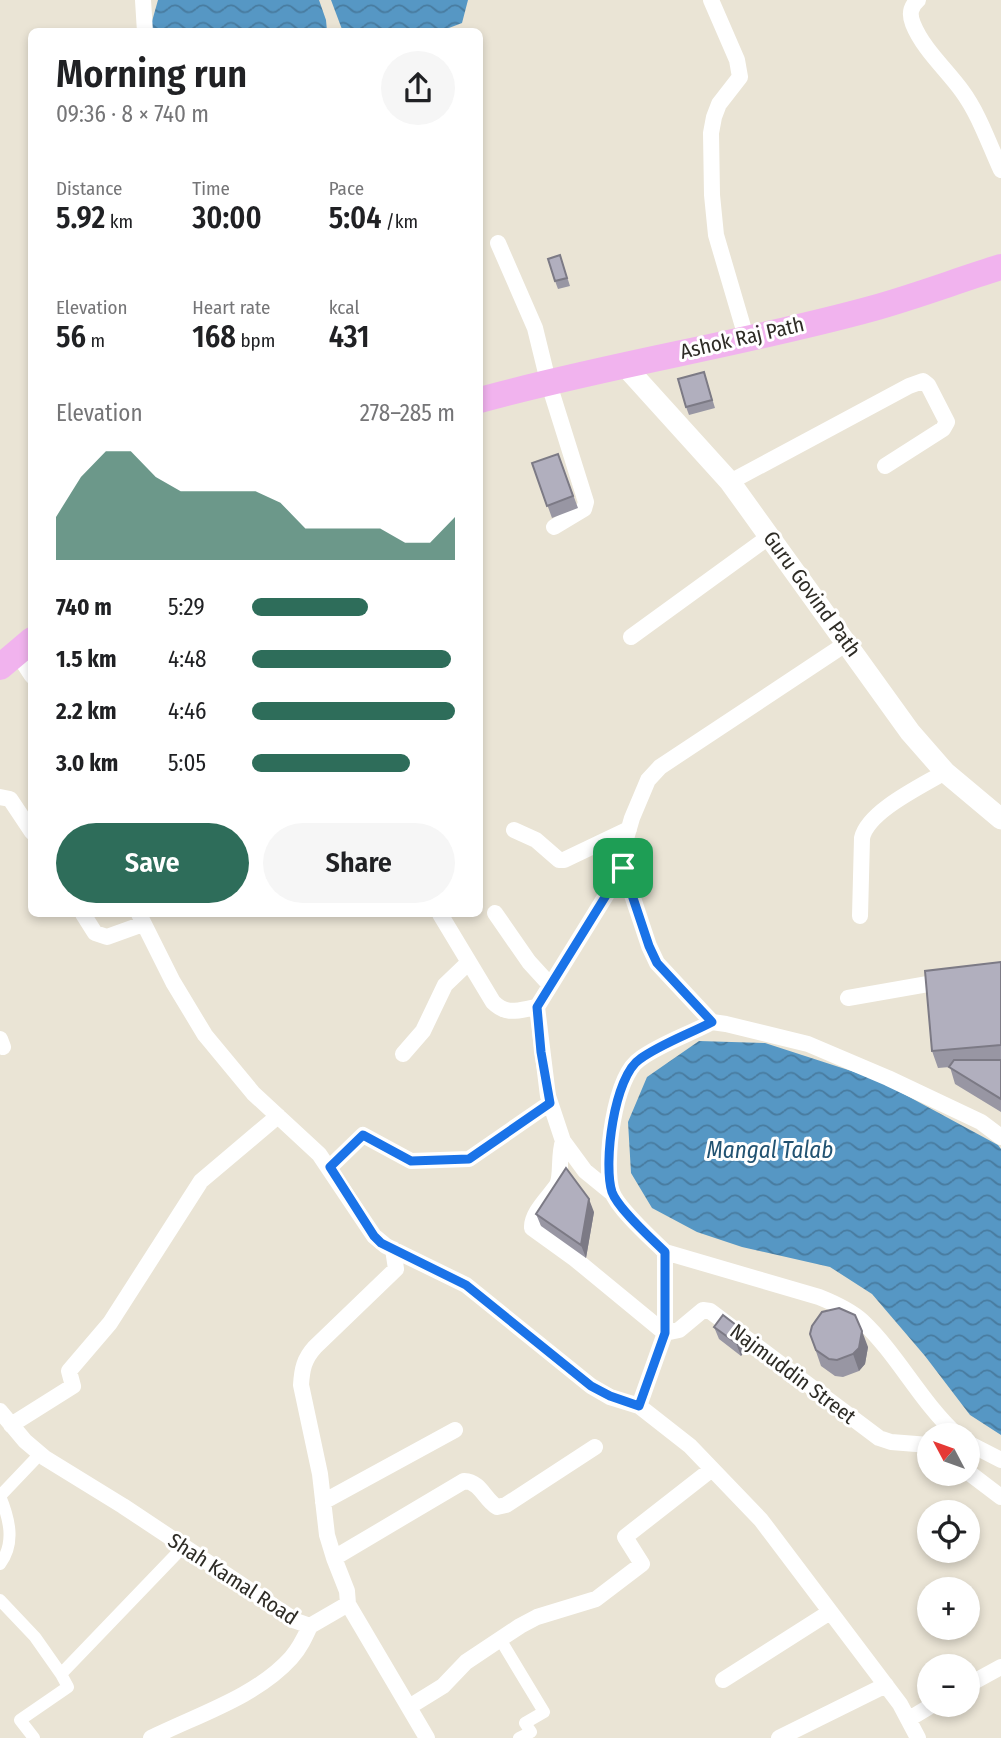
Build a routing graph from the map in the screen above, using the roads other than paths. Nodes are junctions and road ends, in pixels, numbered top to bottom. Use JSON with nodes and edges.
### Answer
{"nodes":[{"id":1,"x":143,"y":0,"type":"edge"},
{"id":2,"x":711,"y":0,"type":"edge"},
{"id":3,"x":918,"y":0,"type":"edge"},
{"id":4,"x":145,"y":28,"type":"edge"},
{"id":5,"x":1001,"y":170,"type":"edge"},
{"id":6,"x":498,"y":243,"type":"dead end"},
{"id":7,"x":1001,"y":267,"type":"edge"},
{"id":8,"x":746,"y":337,"type":"junction"},
{"id":9,"x":625,"y":366,"type":"junction"},
{"id":10,"x":548,"y":381,"type":"junction"},
{"id":11,"x":483,"y":399,"type":"edge"},
{"id":12,"x":885,"y":466,"type":"dead end"},
{"id":13,"x":730,"y":482,"type":"junction"},
{"id":14,"x":554,"y":527,"type":"dead end"},
{"id":15,"x":770,"y":536,"type":"junction"},
{"id":16,"x":631,"y":637,"type":"dead end"},
{"id":17,"x":847,"y":643,"type":"junction"},
{"id":18,"x":16,"y":653,"type":"edge"},
{"id":19,"x":28,"y":670,"type":"edge"},
{"id":20,"x":945,"y":772,"type":"junction"},
{"id":21,"x":0,"y":797,"type":"edge"},
{"id":22,"x":1001,"y":819,"type":"edge"},
{"id":23,"x":28,"y":826,"type":"edge"},
{"id":24,"x":629,"y":829,"type":"junction"},
{"id":25,"x":514,"y":830,"type":"dead end"},
{"id":26,"x":623,"y":868,"type":"junction"},
{"id":27,"x":495,"y":914,"type":"dead end"},
{"id":28,"x":860,"y":916,"type":"dead end"},
{"id":29,"x":85,"y":917,"type":"edge"},
{"id":30,"x":442,"y":917,"type":"edge"},
{"id":31,"x":141,"y":919,"type":"edge"},
{"id":32,"x":469,"y":962,"type":"junction"},
{"id":33,"x":960,"y":980,"type":"edge"},
{"id":34,"x":550,"y":985,"type":"junction"},
{"id":35,"x":848,"y":998,"type":"dead end"},
{"id":36,"x":537,"y":1007,"type":"junction"},
{"id":37,"x":712,"y":1022,"type":"junction"},
{"id":38,"x":403,"y":1054,"type":"dead end"},
{"id":39,"x":550,"y":1103,"type":"junction"},
{"id":40,"x":278,"y":1116,"type":"junction"},
{"id":41,"x":1001,"y":1137,"type":"edge"},
{"id":42,"x":564,"y":1141,"type":"junction"},
{"id":43,"x":330,"y":1167,"type":"junction"},
{"id":44,"x":612,"y":1193,"type":"junction"},
{"id":45,"x":393,"y":1249,"type":"junction"},
{"id":46,"x":665,"y":1252,"type":"junction"},
{"id":47,"x":665,"y":1333,"type":"junction"},
{"id":48,"x":639,"y":1406,"type":"junction"},
{"id":49,"x":0,"y":1411,"type":"edge"},
{"id":50,"x":944,"y":1423,"type":"edge"},
{"id":51,"x":11,"y":1425,"type":"junction"},
{"id":52,"x":455,"y":1430,"type":"dead end"},
{"id":53,"x":917,"y":1444,"type":"edge"},
{"id":54,"x":595,"y":1447,"type":"dead end"},
{"id":55,"x":980,"y":1450,"type":"edge"},
{"id":56,"x":40,"y":1454,"type":"junction"},
{"id":57,"x":1001,"y":1461,"type":"edge"},
{"id":58,"x":712,"y":1468,"type":"junction"},
{"id":59,"x":980,"y":1481,"type":"edge"},
{"id":60,"x":0,"y":1496,"type":"edge"},
{"id":61,"x":1001,"y":1497,"type":"edge"},
{"id":62,"x":323,"y":1502,"type":"junction"},
{"id":63,"x":184,"y":1546,"type":"junction"},
{"id":64,"x":334,"y":1558,"type":"junction"},
{"id":65,"x":0,"y":1564,"type":"edge"},
{"id":66,"x":0,"y":1600,"type":"edge"},
{"id":67,"x":348,"y":1604,"type":"junction"},
{"id":68,"x":830,"y":1612,"type":"junction"},
{"id":69,"x":310,"y":1626,"type":"junction"},
{"id":70,"x":500,"y":1639,"type":"junction"},
{"id":71,"x":1001,"y":1667,"type":"edge"},
{"id":72,"x":61,"y":1674,"type":"junction"},
{"id":73,"x":980,"y":1678,"type":"edge"},
{"id":74,"x":723,"y":1680,"type":"dead end"},
{"id":75,"x":886,"y":1685,"type":"junction"},
{"id":76,"x":409,"y":1707,"type":"junction"},
{"id":77,"x":917,"y":1714,"type":"edge"},
{"id":78,"x":909,"y":1719,"type":"junction"},
{"id":79,"x":34,"y":1738,"type":"edge"},
{"id":80,"x":151,"y":1738,"type":"edge"},
{"id":81,"x":427,"y":1738,"type":"edge"},
{"id":82,"x":519,"y":1738,"type":"edge"},
{"id":83,"x":779,"y":1738,"type":"edge"},
{"id":84,"x":918,"y":1738,"type":"edge"}],
"edges":[{"from":1,"to":4,"type":"street"},
{"from":2,"to":8,"type":"street"},
{"from":3,"to":5,"type":"street"},
{"from":6,"to":10,"type":"street"},
{"from":7,"to":8,"type":"main road","name":"Ashok Raj Path"},
{"from":8,"to":9,"type":"main road","name":"Ashok Raj Path"},
{"from":9,"to":10,"type":"main road","name":"Ashok Raj Path"},
{"from":9,"to":13,"type":"street","name":"Guru Govind Path"},
{"from":10,"to":11,"type":"main road","name":"Ashok Raj Path"},
{"from":10,"to":14,"type":"street"},
{"from":12,"to":13,"type":"street"},
{"from":13,"to":15,"type":"street","name":"Guru Govind Path"},
{"from":15,"to":16,"type":"street"},
{"from":15,"to":17,"type":"street","name":"Guru Govind Path"},
{"from":17,"to":20,"type":"street","name":"Guru Govind Path"},
{"from":17,"to":24,"type":"street"},
{"from":18,"to":19,"type":"street"},
{"from":20,"to":22,"type":"street","name":"Guru Govind Path"},
{"from":20,"to":28,"type":"street"},
{"from":21,"to":23,"type":"street"},
{"from":24,"to":25,"type":"street"},
{"from":24,"to":26,"type":"street"},
{"from":26,"to":34,"type":"street"},
{"from":26,"to":37,"type":"street"},
{"from":27,"to":34,"type":"street"},
{"from":29,"to":31,"type":"street"},
{"from":30,"to":32,"type":"street"},
{"from":31,"to":40,"type":"street"},
{"from":32,"to":36,"type":"street"},
{"from":32,"to":38,"type":"street"},
{"from":33,"to":35,"type":"street"},
{"from":34,"to":36,"type":"street"},
{"from":36,"to":39,"type":"street"},
{"from":37,"to":41,"type":"street"},
{"from":37,"to":44,"type":"street"},
{"from":39,"to":42,"type":"street"},
{"from":39,"to":43,"type":"street"},
{"from":40,"to":43,"type":"street"},
{"from":40,"to":51,"type":"street"},
{"from":42,"to":44,"type":"street"},
{"from":42,"to":47,"type":"street"},
{"from":43,"to":45,"type":"street"},
{"from":44,"to":46,"type":"street"},
{"from":45,"to":48,"type":"street"},
{"from":45,"to":62,"type":"street"},
{"from":46,"to":47,"type":"street"},
{"from":46,"to":50,"type":"street"},
{"from":47,"to":48,"type":"street"},
{"from":47,"to":53,"type":"street","name":"Najmuddin Street"},
{"from":48,"to":58,"type":"street"},
{"from":49,"to":51,"type":"street","name":"Shah Kamal Road"},
{"from":51,"to":56,"type":"street","name":"Shah Kamal Road"},
{"from":52,"to":62,"type":"street"},
{"from":54,"to":64,"type":"street"},
{"from":55,"to":57,"type":"street"},
{"from":56,"to":60,"type":"street"},
{"from":56,"to":63,"type":"street","name":"Shah Kamal Road"},
{"from":58,"to":68,"type":"street"},
{"from":58,"to":70,"type":"street"},
{"from":59,"to":61,"type":"street"},
{"from":60,"to":65,"type":"street"},
{"from":62,"to":64,"type":"street"},
{"from":63,"to":69,"type":"street","name":"Shah Kamal Road"},
{"from":63,"to":72,"type":"street"},
{"from":64,"to":67,"type":"street"},
{"from":66,"to":72,"type":"street"},
{"from":67,"to":69,"type":"street","name":"Shah Kamal Road"},
{"from":67,"to":76,"type":"street"},
{"from":68,"to":74,"type":"street"},
{"from":68,"to":75,"type":"street"},
{"from":69,"to":80,"type":"street"},
{"from":70,"to":76,"type":"street"},
{"from":70,"to":82,"type":"street"},
{"from":71,"to":73,"type":"street"},
{"from":72,"to":79,"type":"street"},
{"from":75,"to":78,"type":"street"},
{"from":75,"to":83,"type":"street"},
{"from":76,"to":81,"type":"street"},
{"from":77,"to":78,"type":"street"},
{"from":78,"to":84,"type":"street"}]}
